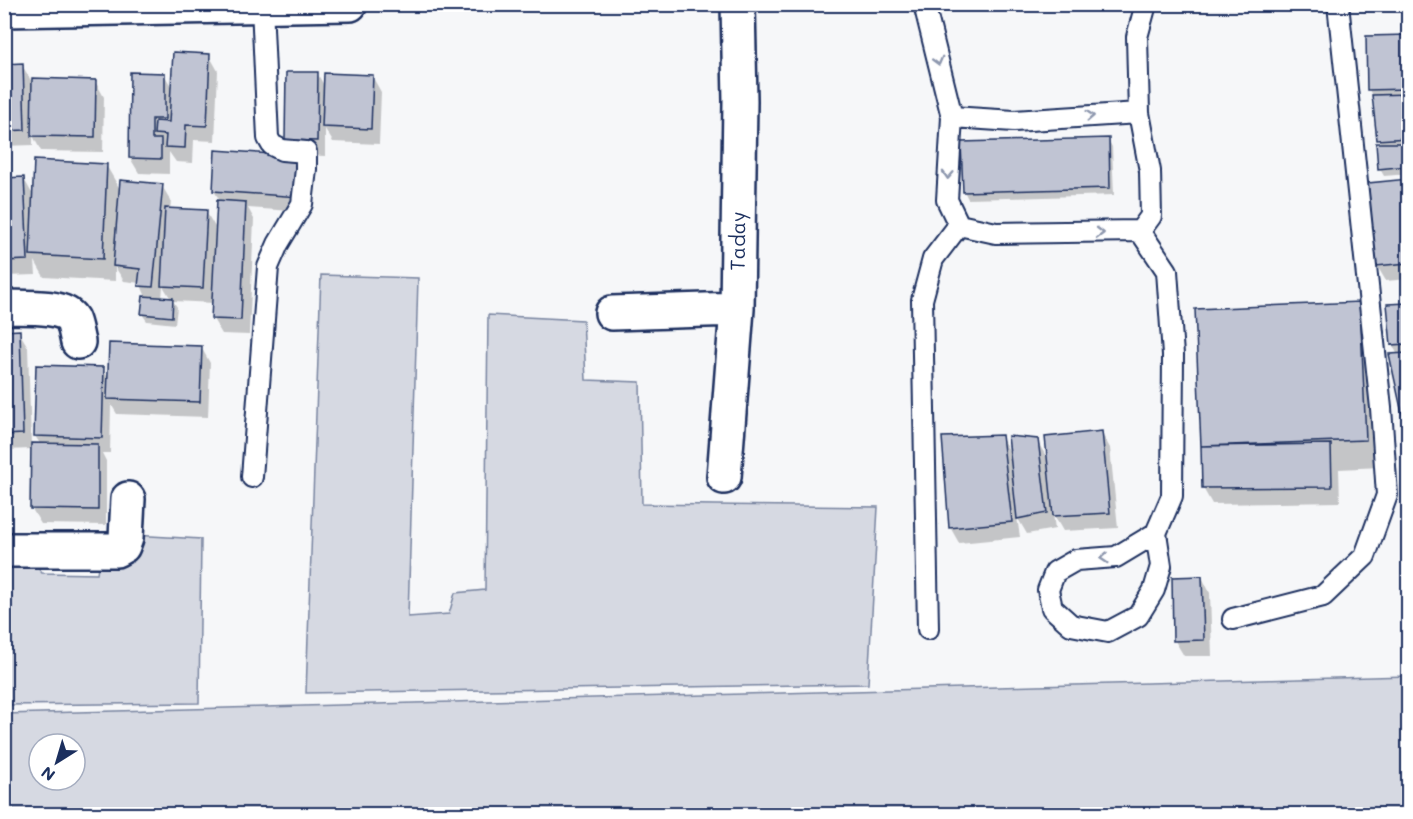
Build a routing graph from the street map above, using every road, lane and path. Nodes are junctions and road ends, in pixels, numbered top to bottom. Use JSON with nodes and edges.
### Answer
{"nodes":[{"id":1,"x":350,"y":4,"type":"edge"},
{"id":2,"x":738,"y":4,"type":"edge"},
{"id":3,"x":924,"y":4,"type":"edge"},
{"id":4,"x":1146,"y":4,"type":"edge"},
{"id":5,"x":1338,"y":4,"type":"edge"},
{"id":6,"x":165,"y":6,"type":"edge"},
{"id":7,"x":262,"y":6,"type":"junction"},
{"id":8,"x":4,"y":10,"type":"edge"},
{"id":9,"x":1139,"y":113,"type":"junction"},
{"id":10,"x":952,"y":117,"type":"junction"},
{"id":11,"x":959,"y":225,"type":"junction"},
{"id":12,"x":1140,"y":231,"type":"junction"},
{"id":13,"x":4,"y":307,"type":"edge"},
{"id":14,"x":736,"y":309,"type":"junction"},
{"id":15,"x":612,"y":313,"type":"dead end"},
{"id":16,"x":78,"y":342,"type":"dead end"},
{"id":17,"x":252,"y":477,"type":"dead end"},
{"id":18,"x":724,"y":477,"type":"dead end"},
{"id":19,"x":128,"y":500,"type":"dead end"},
{"id":20,"x":1156,"y":533,"type":"junction"},
{"id":21,"x":4,"y":550,"type":"edge"},
{"id":22,"x":1233,"y":619,"type":"dead end"},
{"id":23,"x":928,"y":629,"type":"dead end"}],
"edges":[{"from":1,"to":7,"type":"street"},
{"from":2,"to":14,"type":"street","name":"Taday"},
{"from":3,"to":10,"type":"lane","one_way":true},
{"from":4,"to":9,"type":"lane"},
{"from":5,"to":22,"type":"lane"},
{"from":6,"to":7,"type":"street"},
{"from":6,"to":8,"type":"street"},
{"from":7,"to":17,"type":"lane"},
{"from":10,"to":9,"type":"lane","one_way":true},
{"from":9,"to":12,"type":"lane"},
{"from":10,"to":11,"type":"lane","one_way":true},
{"from":11,"to":12,"type":"lane","one_way":true},
{"from":11,"to":23,"type":"lane"},
{"from":12,"to":20,"type":"lane"},
{"from":13,"to":16,"type":"street"},
{"from":14,"to":15,"type":"street"},
{"from":14,"to":18,"type":"street","name":"Taday"},
{"from":19,"to":21,"type":"street"},
{"from":20,"to":20,"type":"lane","one_way":true}]}
